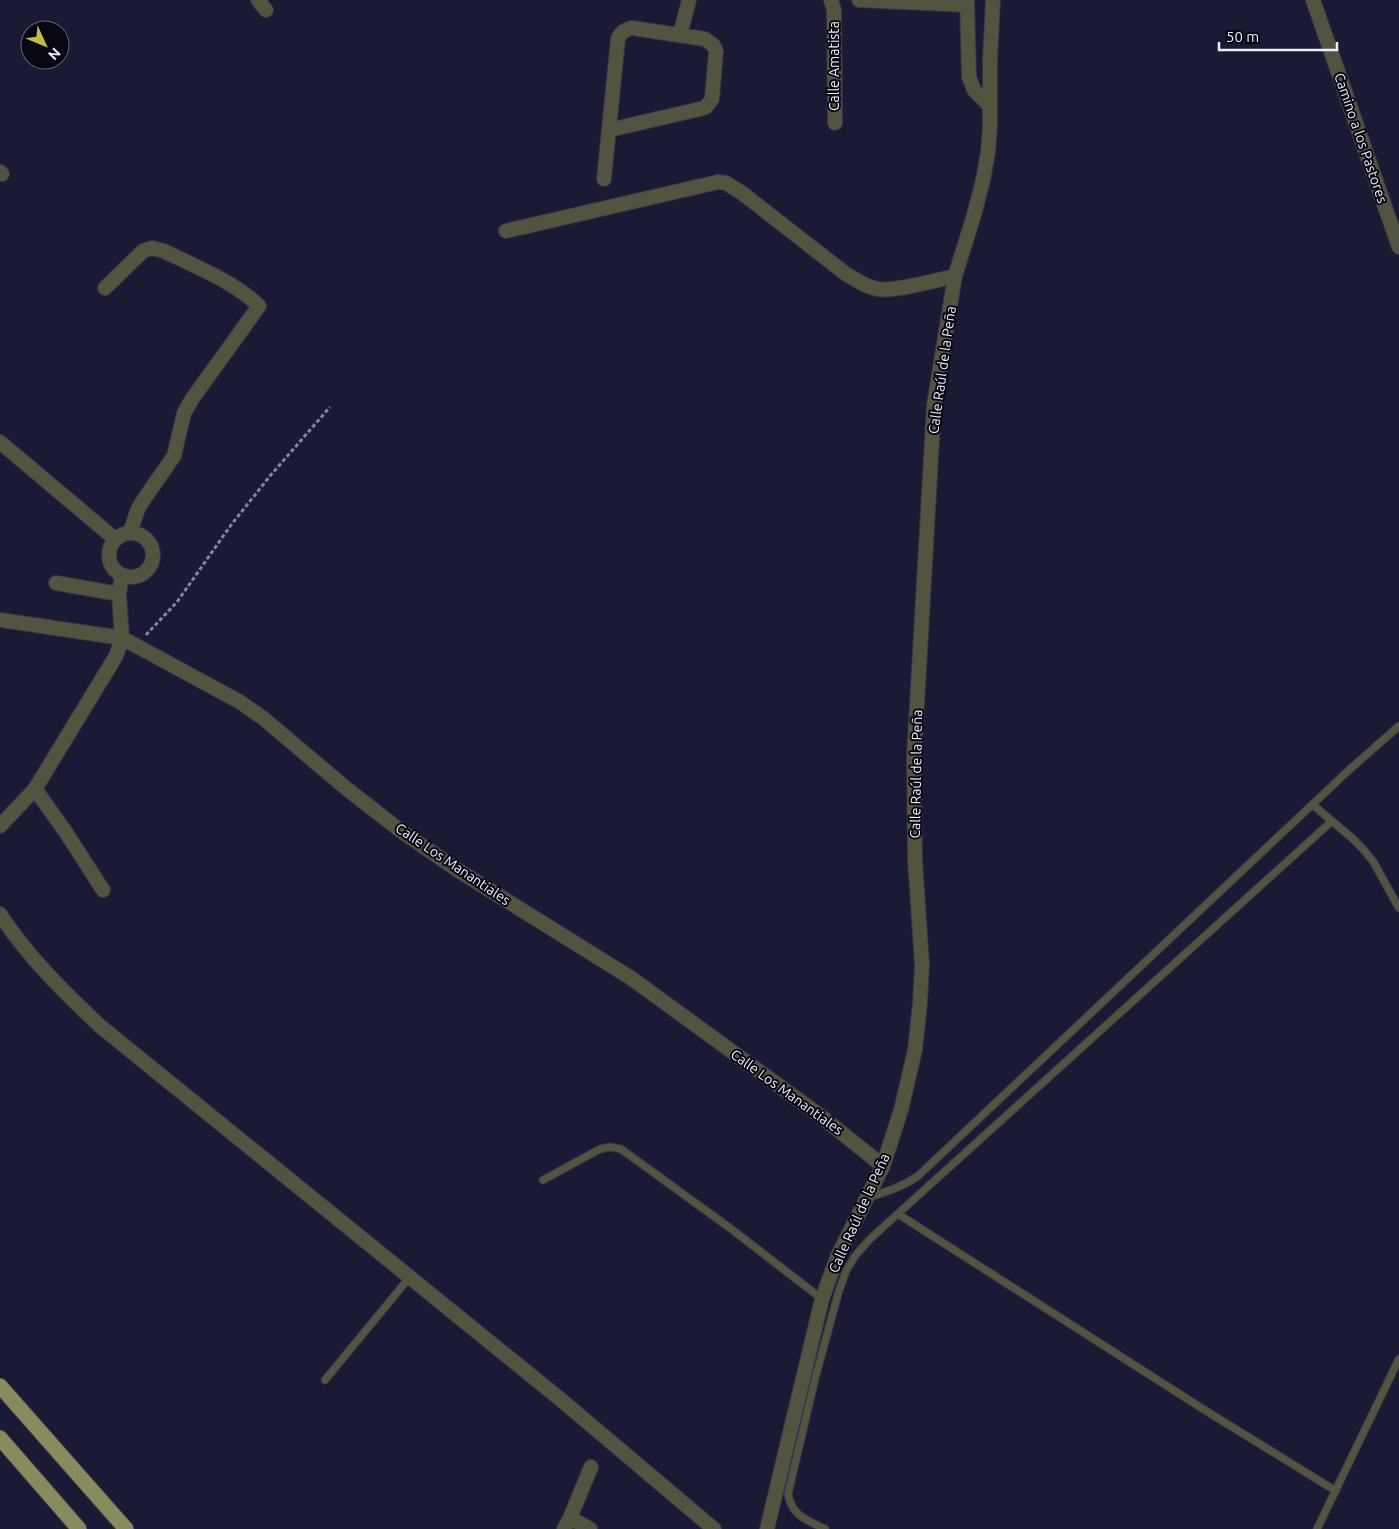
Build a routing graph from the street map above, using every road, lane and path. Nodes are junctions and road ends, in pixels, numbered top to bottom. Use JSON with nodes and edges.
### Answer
{"nodes":[{"id":1,"x":689,"y":0,"type":"edge"},
{"id":2,"x":859,"y":0,"type":"edge"},
{"id":3,"x":994,"y":0,"type":"edge"},
{"id":4,"x":1313,"y":0,"type":"edge"},
{"id":5,"x":911,"y":1,"type":"edge"},
{"id":6,"x":835,"y":3,"type":"edge"},
{"id":7,"x":967,"y":3,"type":"edge"},
{"id":8,"x":680,"y":35,"type":"junction"},
{"id":9,"x":989,"y":105,"type":"junction"},
{"id":10,"x":835,"y":123,"type":"dead end"},
{"id":11,"x":609,"y":130,"type":"junction"},
{"id":12,"x":604,"y":179,"type":"dead end"},
{"id":13,"x":506,"y":231,"type":"dead end"},
{"id":14,"x":1399,"y":247,"type":"edge"},
{"id":15,"x":955,"y":276,"type":"junction"},
{"id":16,"x":105,"y":288,"type":"dead end"},
{"id":17,"x":330,"y":406,"type":"dead end"},
{"id":18,"x":0,"y":442,"type":"edge"},
{"id":19,"x":130,"y":532,"type":"junction"},
{"id":20,"x":115,"y":539,"type":"junction"},
{"id":21,"x":122,"y":575,"type":"junction"},
{"id":22,"x":56,"y":583,"type":"dead end"},
{"id":23,"x":119,"y":594,"type":"junction"},
{"id":24,"x":0,"y":620,"type":"edge"},
{"id":25,"x":122,"y":638,"type":"junction"},
{"id":26,"x":136,"y":647,"type":"junction"},
{"id":27,"x":1399,"y":726,"type":"edge"},
{"id":28,"x":35,"y":790,"type":"junction"},
{"id":29,"x":1313,"y":806,"type":"junction"},
{"id":30,"x":1332,"y":822,"type":"junction"},
{"id":31,"x":0,"y":826,"type":"edge"},
{"id":32,"x":103,"y":890,"type":"dead end"},
{"id":33,"x":1399,"y":908,"type":"edge"},
{"id":34,"x":0,"y":914,"type":"edge"},
{"id":35,"x":883,"y":1166,"type":"junction"},
{"id":36,"x":543,"y":1180,"type":"dead end"},
{"id":37,"x":867,"y":1198,"type":"junction"},
{"id":38,"x":898,"y":1214,"type":"junction"},
{"id":39,"x":409,"y":1278,"type":"junction"},
{"id":40,"x":822,"y":1299,"type":"junction"},
{"id":41,"x":1399,"y":1359,"type":"edge"},
{"id":42,"x":325,"y":1380,"type":"dead end"},
{"id":43,"x":0,"y":1386,"type":"edge"},
{"id":44,"x":0,"y":1438,"type":"edge"},
{"id":45,"x":591,"y":1467,"type":"dead end"},
{"id":46,"x":1336,"y":1491,"type":"junction"},
{"id":47,"x":567,"y":1523,"type":"edge"},
{"id":48,"x":79,"y":1529,"type":"edge"},
{"id":49,"x":126,"y":1529,"type":"edge"},
{"id":50,"x":590,"y":1529,"type":"edge"},
{"id":51,"x":714,"y":1529,"type":"edge"},
{"id":52,"x":767,"y":1529,"type":"edge"},
{"id":53,"x":825,"y":1529,"type":"edge"},
{"id":54,"x":1317,"y":1529,"type":"edge"}],
"edges":[{"from":1,"to":8,"type":"street"},
{"from":2,"to":5,"type":"street"},
{"from":3,"to":9,"type":"street","name":"Calle Raúl de la Peña"},
{"from":4,"to":14,"type":"street","name":"Camino a los Pastores"},
{"from":5,"to":7,"type":"street"},
{"from":6,"to":10,"type":"street","name":"Calle Amatista"},
{"from":7,"to":9,"type":"street"},
{"from":8,"to":11,"type":"street"},
{"from":8,"to":11,"type":"street"},
{"from":9,"to":15,"type":"street","name":"Calle Raúl de la Peña"},
{"from":11,"to":12,"type":"street"},
{"from":13,"to":15,"type":"street"},
{"from":15,"to":35,"type":"street","name":"Calle Raúl de la Peña"},
{"from":16,"to":19,"type":"street"},
{"from":17,"to":26,"type":"path"},
{"from":18,"to":20,"type":"street"},
{"from":19,"to":20,"type":"street"},
{"from":19,"to":21,"type":"street"},
{"from":20,"to":21,"type":"street"},
{"from":21,"to":23,"type":"street"},
{"from":22,"to":23,"type":"street"},
{"from":23,"to":25,"type":"street"},
{"from":24,"to":25,"type":"street","name":"Calle Los Manantiales"},
{"from":25,"to":26,"type":"street","name":"Calle Los Manantiales"},
{"from":25,"to":28,"type":"street"},
{"from":26,"to":35,"type":"street","name":"Calle Los Manantiales"},
{"from":27,"to":29,"type":"lane"},
{"from":28,"to":31,"type":"street"},
{"from":28,"to":32,"type":"street"},
{"from":29,"to":30,"type":"lane"},
{"from":29,"to":37,"type":"lane"},
{"from":30,"to":33,"type":"lane"},
{"from":30,"to":38,"type":"lane"},
{"from":34,"to":39,"type":"street"},
{"from":35,"to":37,"type":"street","name":"Calle Raúl de la Peña"},
{"from":36,"to":40,"type":"lane"},
{"from":37,"to":40,"type":"street","name":"Calle Raúl de la Peña"},
{"from":38,"to":46,"type":"lane"},
{"from":38,"to":53,"type":"lane"},
{"from":39,"to":42,"type":"lane"},
{"from":39,"to":51,"type":"street"},
{"from":40,"to":52,"type":"street","name":"Calle Raúl de la Peña"},
{"from":41,"to":46,"type":"lane"},
{"from":43,"to":49,"type":"main road"},
{"from":44,"to":48,"type":"main road"},
{"from":45,"to":47,"type":"street"},
{"from":46,"to":54,"type":"lane"},
{"from":47,"to":50,"type":"street"}]}
